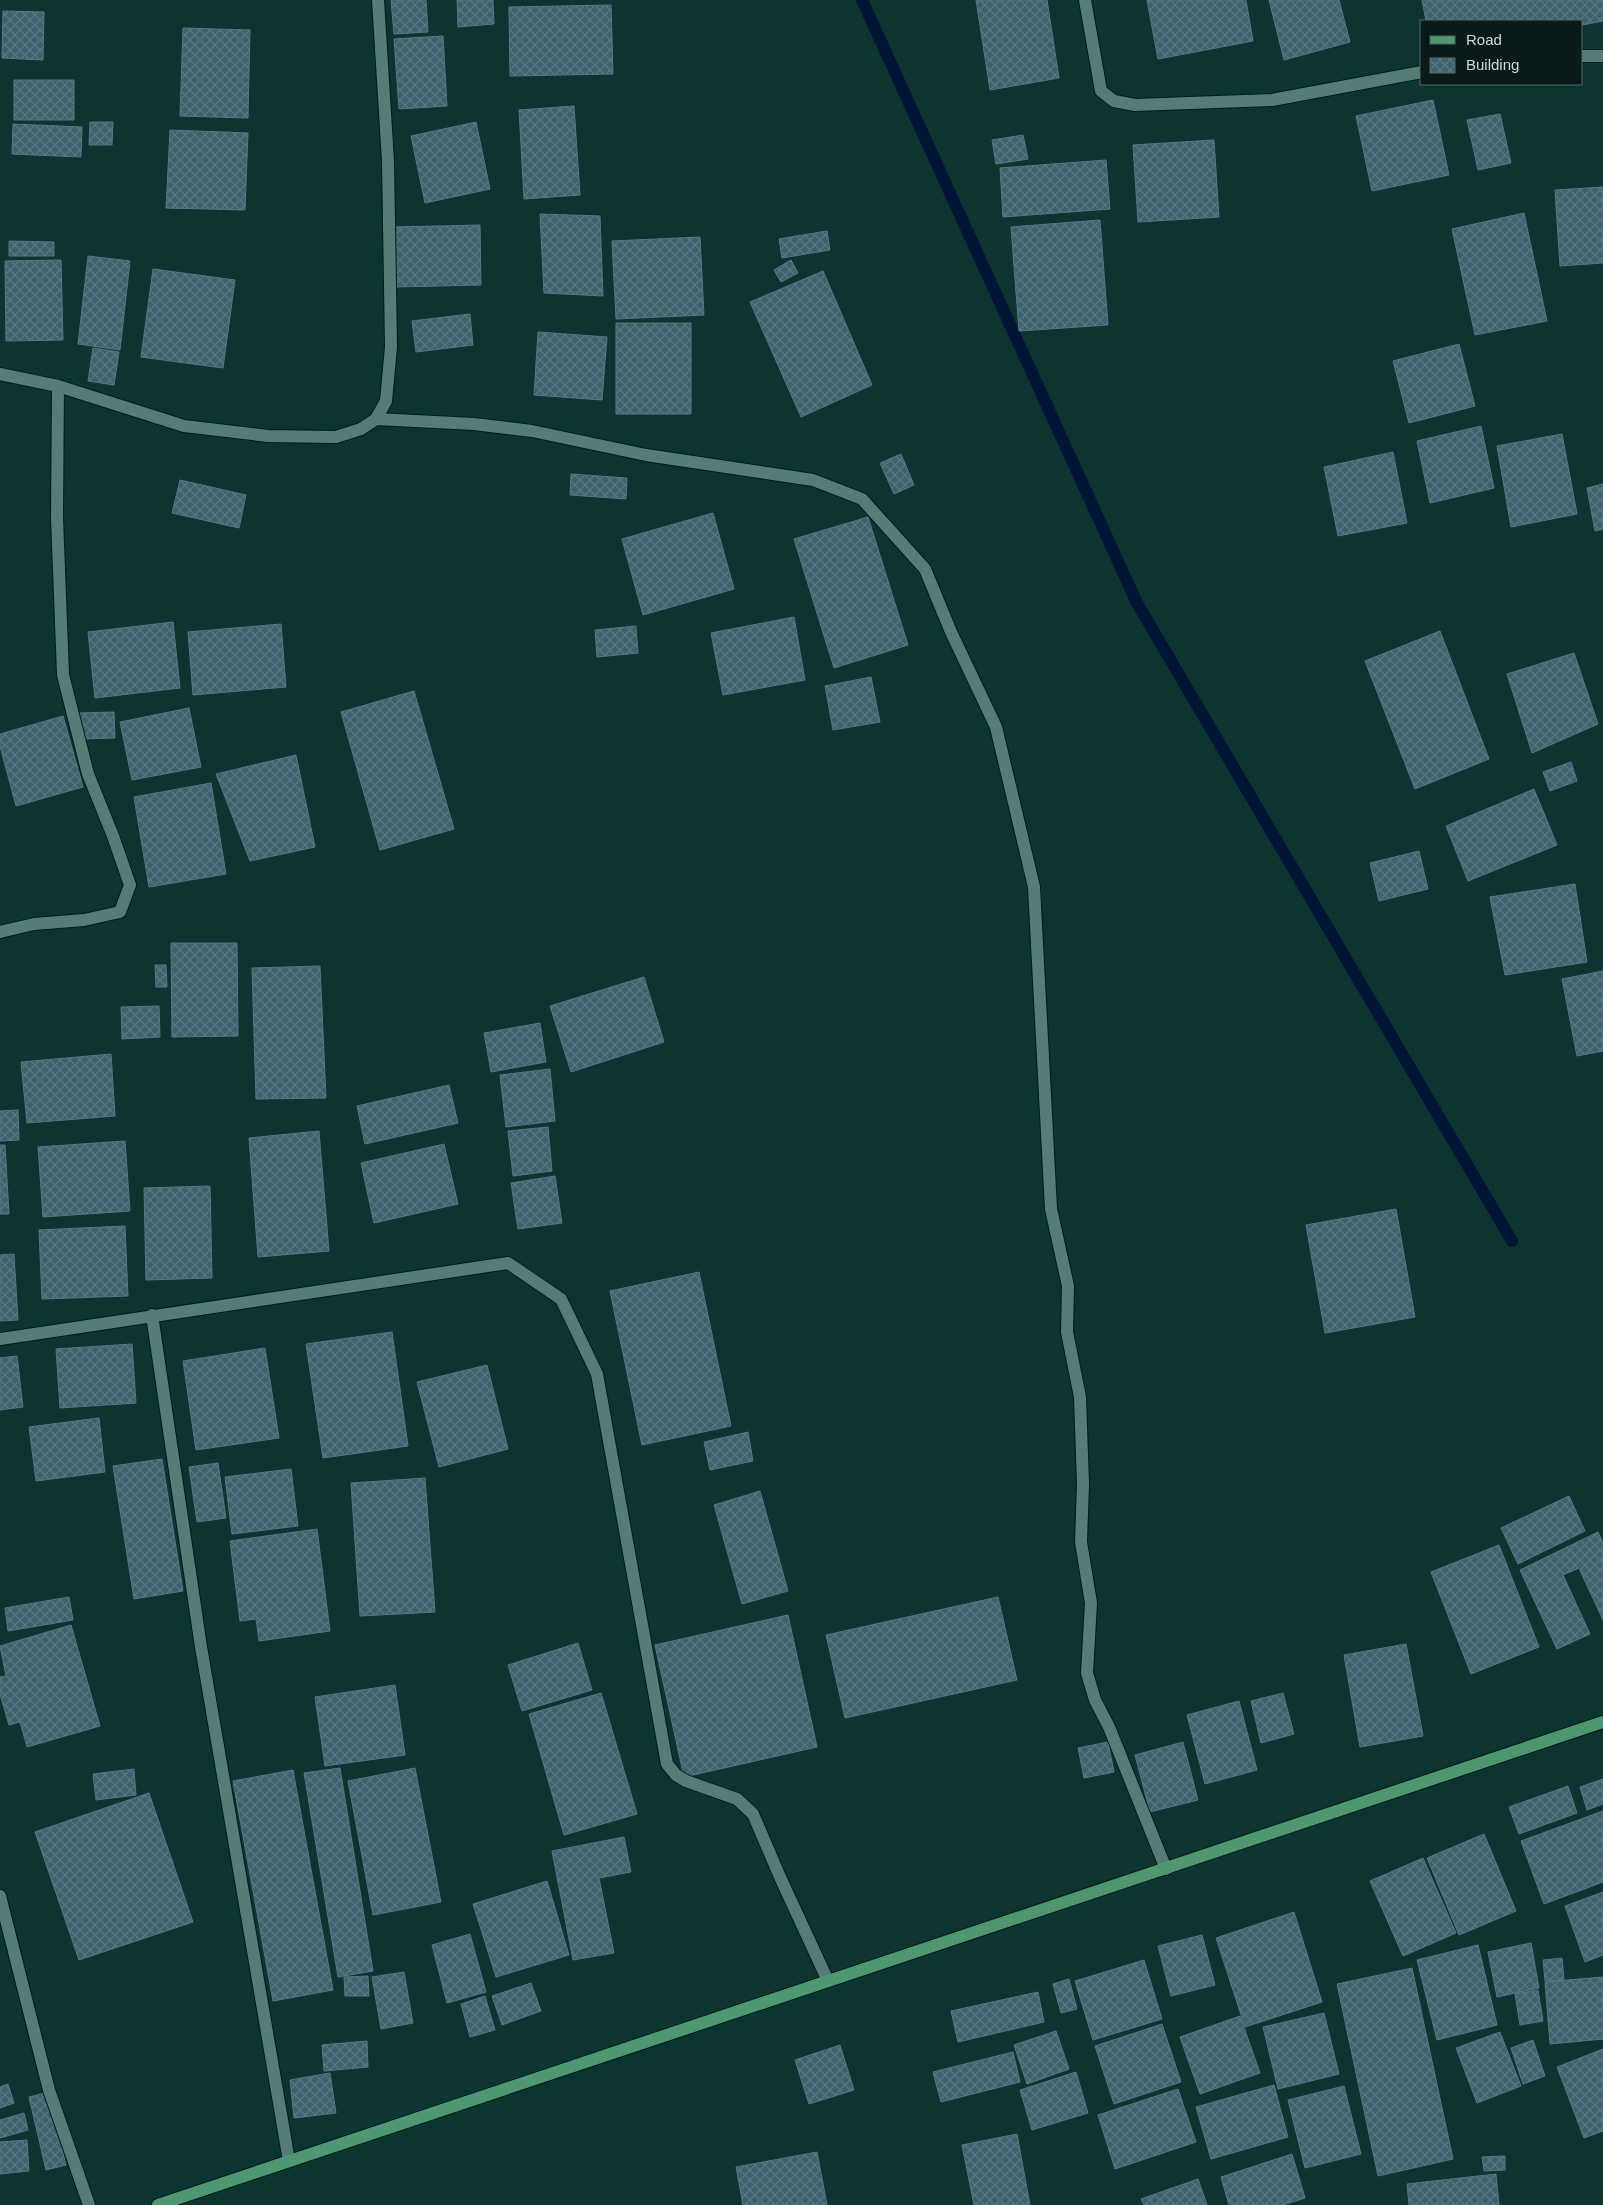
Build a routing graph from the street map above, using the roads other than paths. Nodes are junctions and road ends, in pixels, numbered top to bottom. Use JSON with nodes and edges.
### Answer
{"nodes":[{"id":1,"x":378,"y":0,"type":"edge"},
{"id":2,"x":1084,"y":0,"type":"edge"},
{"id":3,"x":1583,"y":56,"type":"edge"},
{"id":4,"x":1603,"y":56,"type":"edge"},
{"id":5,"x":1420,"y":72,"type":"edge"},
{"id":6,"x":0,"y":374,"type":"edge"},
{"id":7,"x":58,"y":386,"type":"junction"},
{"id":8,"x":376,"y":419,"type":"junction"},
{"id":9,"x":0,"y":932,"type":"edge"},
{"id":10,"x":152,"y":1315,"type":"junction"},
{"id":11,"x":0,"y":1339,"type":"edge"},
{"id":12,"x":1603,"y":1722,"type":"edge"},
{"id":13,"x":1166,"y":1868,"type":"junction"},
{"id":14,"x":0,"y":1896,"type":"edge"},
{"id":15,"x":828,"y":1982,"type":"junction"},
{"id":16,"x":289,"y":2161,"type":"junction"},
{"id":17,"x":89,"y":2205,"type":"edge"},
{"id":18,"x":158,"y":2205,"type":"edge"}],
"edges":[{"from":1,"to":8,"type":"street"},
{"from":2,"to":5,"type":"street"},
{"from":3,"to":4,"type":"street"},
{"from":6,"to":7,"type":"street"},
{"from":7,"to":8,"type":"street"},
{"from":7,"to":9,"type":"street"},
{"from":8,"to":13,"type":"street"},
{"from":10,"to":11,"type":"street"},
{"from":10,"to":15,"type":"street"},
{"from":10,"to":16,"type":"street"},
{"from":12,"to":13,"type":"main road"},
{"from":13,"to":15,"type":"main road"},
{"from":14,"to":17,"type":"street"},
{"from":15,"to":16,"type":"main road"},
{"from":16,"to":18,"type":"main road"}]}
